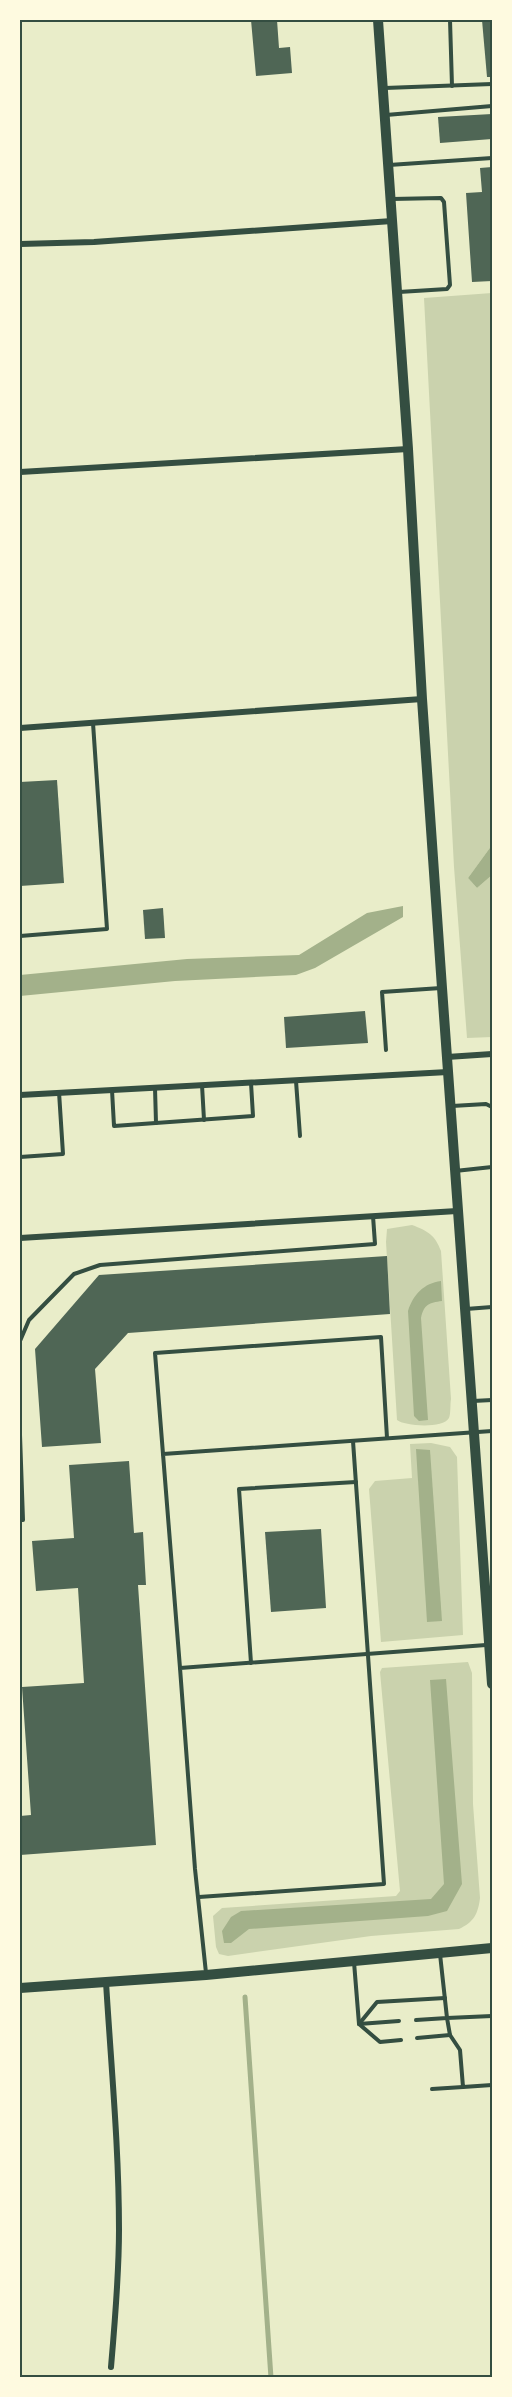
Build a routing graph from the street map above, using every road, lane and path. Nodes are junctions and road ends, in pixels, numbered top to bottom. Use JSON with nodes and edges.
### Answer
{"nodes":[{"id":1,"x":378,"y":20,"type":"edge"},
{"id":2,"x":450,"y":20,"type":"edge"},
{"id":3,"x":492,"y":84,"type":"edge"},
{"id":4,"x":452,"y":86,"type":"junction"},
{"id":5,"x":382,"y":88,"type":"junction"},
{"id":6,"x":492,"y":106,"type":"edge"},
{"id":7,"x":385,"y":115,"type":"junction"},
{"id":8,"x":492,"y":158,"type":"edge"},
{"id":9,"x":388,"y":165,"type":"junction"},
{"id":10,"x":391,"y":199,"type":"junction"},
{"id":11,"x":392,"y":221,"type":"junction"},
{"id":12,"x":20,"y":244,"type":"edge"},
{"id":13,"x":397,"y":292,"type":"junction"},
{"id":14,"x":408,"y":449,"type":"junction"},
{"id":15,"x":20,"y":472,"type":"edge"},
{"id":16,"x":422,"y":699,"type":"junction"},
{"id":17,"x":93,"y":723,"type":"junction"},
{"id":18,"x":20,"y":728,"type":"edge"},
{"id":19,"x":20,"y":936,"type":"edge"},
{"id":20,"x":442,"y":988,"type":"junction"},
{"id":21,"x":386,"y":1050,"type":"dead end"},
{"id":22,"x":492,"y":1054,"type":"edge"},
{"id":23,"x":447,"y":1057,"type":"junction"},
{"id":24,"x":448,"y":1072,"type":"junction"},
{"id":25,"x":296,"y":1080,"type":"junction"},
{"id":26,"x":251,"y":1082,"type":"junction"},
{"id":27,"x":202,"y":1085,"type":"junction"},
{"id":28,"x":155,"y":1088,"type":"junction"},
{"id":29,"x":112,"y":1089,"type":"junction"},
{"id":30,"x":59,"y":1092,"type":"junction"},
{"id":31,"x":20,"y":1095,"type":"edge"},
{"id":32,"x":450,"y":1106,"type":"junction"},
{"id":33,"x":492,"y":1107,"type":"edge"},
{"id":34,"x":204,"y":1120,"type":"junction"},
{"id":35,"x":156,"y":1123,"type":"junction"},
{"id":36,"x":300,"y":1136,"type":"dead end"},
{"id":37,"x":20,"y":1157,"type":"edge"},
{"id":38,"x":492,"y":1167,"type":"edge"},
{"id":39,"x":455,"y":1171,"type":"junction"},
{"id":40,"x":457,"y":1211,"type":"junction"},
{"id":41,"x":373,"y":1216,"type":"junction"},
{"id":42,"x":20,"y":1238,"type":"edge"},
{"id":43,"x":492,"y":1307,"type":"edge"},
{"id":44,"x":465,"y":1309,"type":"junction"},
{"id":45,"x":20,"y":1341,"type":"edge"},
{"id":46,"x":492,"y":1400,"type":"edge"},
{"id":47,"x":472,"y":1401,"type":"junction"},
{"id":48,"x":492,"y":1431,"type":"edge"},
{"id":49,"x":474,"y":1432,"type":"junction"},
{"id":50,"x":20,"y":1435,"type":"edge"},
{"id":51,"x":387,"y":1438,"type":"junction"},
{"id":52,"x":353,"y":1441,"type":"junction"},
{"id":53,"x":163,"y":1454,"type":"junction"},
{"id":54,"x":356,"y":1482,"type":"junction"},
{"id":55,"x":20,"y":1520,"type":"edge"},
{"id":56,"x":489,"y":1582,"type":"edge"},
{"id":57,"x":490,"y":1645,"type":"junction"},
{"id":58,"x":367,"y":1654,"type":"junction"},
{"id":59,"x":251,"y":1663,"type":"junction"},
{"id":60,"x":180,"y":1668,"type":"junction"},
{"id":61,"x":492,"y":1672,"type":"edge"},
{"id":62,"x":492,"y":1684,"type":"edge"},
{"id":63,"x":199,"y":1897,"type":"junction"},
{"id":64,"x":492,"y":1948,"type":"edge"},
{"id":65,"x":440,"y":1953,"type":"junction"},
{"id":66,"x":354,"y":1961,"type":"junction"},
{"id":67,"x":206,"y":1975,"type":"junction"},
{"id":68,"x":106,"y":1982,"type":"junction"},
{"id":69,"x":20,"y":1988,"type":"edge"},
{"id":70,"x":444,"y":1998,"type":"junction"},
{"id":71,"x":492,"y":2016,"type":"edge"},
{"id":72,"x":447,"y":2018,"type":"junction"},
{"id":73,"x":416,"y":2020,"type":"dead end"},
{"id":74,"x":399,"y":2021,"type":"dead end"},
{"id":75,"x":359,"y":2024,"type":"junction"},
{"id":76,"x":450,"y":2035,"type":"junction"},
{"id":77,"x":417,"y":2038,"type":"dead end"},
{"id":78,"x":401,"y":2040,"type":"dead end"},
{"id":79,"x":492,"y":2085,"type":"edge"},
{"id":80,"x":463,"y":2087,"type":"junction"},
{"id":81,"x":432,"y":2089,"type":"dead end"},
{"id":82,"x":111,"y":2367,"type":"dead end"}],
"edges":[{"from":1,"to":5,"type":"main road"},
{"from":2,"to":4,"type":"lane"},
{"from":3,"to":4,"type":"lane"},
{"from":4,"to":5,"type":"lane"},
{"from":5,"to":7,"type":"main road"},
{"from":6,"to":7,"type":"lane"},
{"from":7,"to":9,"type":"main road"},
{"from":8,"to":9,"type":"lane"},
{"from":9,"to":10,"type":"main road"},
{"from":10,"to":11,"type":"main road"},
{"from":10,"to":13,"type":"lane"},
{"from":11,"to":12,"type":"street"},
{"from":11,"to":13,"type":"main road"},
{"from":13,"to":14,"type":"main road"},
{"from":14,"to":15,"type":"street"},
{"from":14,"to":16,"type":"main road"},
{"from":16,"to":17,"type":"street"},
{"from":16,"to":20,"type":"main road"},
{"from":17,"to":18,"type":"street"},
{"from":17,"to":19,"type":"lane"},
{"from":20,"to":21,"type":"lane"},
{"from":20,"to":23,"type":"main road"},
{"from":22,"to":23,"type":"street"},
{"from":23,"to":24,"type":"main road"},
{"from":24,"to":25,"type":"street"},
{"from":24,"to":32,"type":"main road"},
{"from":25,"to":26,"type":"street"},
{"from":25,"to":36,"type":"lane"},
{"from":26,"to":27,"type":"street"},
{"from":26,"to":34,"type":"lane"},
{"from":27,"to":28,"type":"street"},
{"from":27,"to":34,"type":"lane"},
{"from":28,"to":29,"type":"street"},
{"from":28,"to":35,"type":"lane"},
{"from":29,"to":30,"type":"street"},
{"from":29,"to":35,"type":"lane"},
{"from":30,"to":31,"type":"street"},
{"from":30,"to":37,"type":"lane"},
{"from":32,"to":33,"type":"lane"},
{"from":32,"to":39,"type":"main road"},
{"from":34,"to":35,"type":"lane"},
{"from":38,"to":39,"type":"lane"},
{"from":39,"to":40,"type":"main road"},
{"from":40,"to":41,"type":"street"},
{"from":40,"to":44,"type":"main road"},
{"from":41,"to":42,"type":"street"},
{"from":41,"to":45,"type":"lane"},
{"from":43,"to":44,"type":"lane"},
{"from":44,"to":47,"type":"main road"},
{"from":46,"to":47,"type":"lane"},
{"from":47,"to":49,"type":"main road"},
{"from":48,"to":49,"type":"lane"},
{"from":49,"to":51,"type":"lane"},
{"from":49,"to":56,"type":"main road"},
{"from":50,"to":55,"type":"lane"},
{"from":51,"to":52,"type":"lane"},
{"from":51,"to":53,"type":"lane"},
{"from":52,"to":53,"type":"lane"},
{"from":52,"to":54,"type":"lane"},
{"from":53,"to":60,"type":"lane"},
{"from":54,"to":58,"type":"lane"},
{"from":54,"to":59,"type":"lane"},
{"from":56,"to":57,"type":"main road"},
{"from":57,"to":58,"type":"lane"},
{"from":57,"to":61,"type":"main road"},
{"from":58,"to":59,"type":"lane"},
{"from":58,"to":63,"type":"lane"},
{"from":59,"to":60,"type":"lane"},
{"from":60,"to":63,"type":"lane"},
{"from":61,"to":62,"type":"main road"},
{"from":63,"to":67,"type":"lane"},
{"from":64,"to":65,"type":"main road"},
{"from":65,"to":66,"type":"main road"},
{"from":65,"to":70,"type":"lane"},
{"from":66,"to":67,"type":"main road"},
{"from":66,"to":75,"type":"lane"},
{"from":67,"to":68,"type":"main road"},
{"from":68,"to":69,"type":"main road"},
{"from":68,"to":82,"type":"street"},
{"from":70,"to":72,"type":"lane"},
{"from":70,"to":75,"type":"lane"},
{"from":71,"to":72,"type":"lane"},
{"from":72,"to":73,"type":"lane"},
{"from":72,"to":76,"type":"lane"},
{"from":74,"to":75,"type":"lane"},
{"from":75,"to":78,"type":"lane"},
{"from":76,"to":77,"type":"lane"},
{"from":76,"to":80,"type":"lane"},
{"from":79,"to":80,"type":"lane"},
{"from":80,"to":81,"type":"lane"}]}
